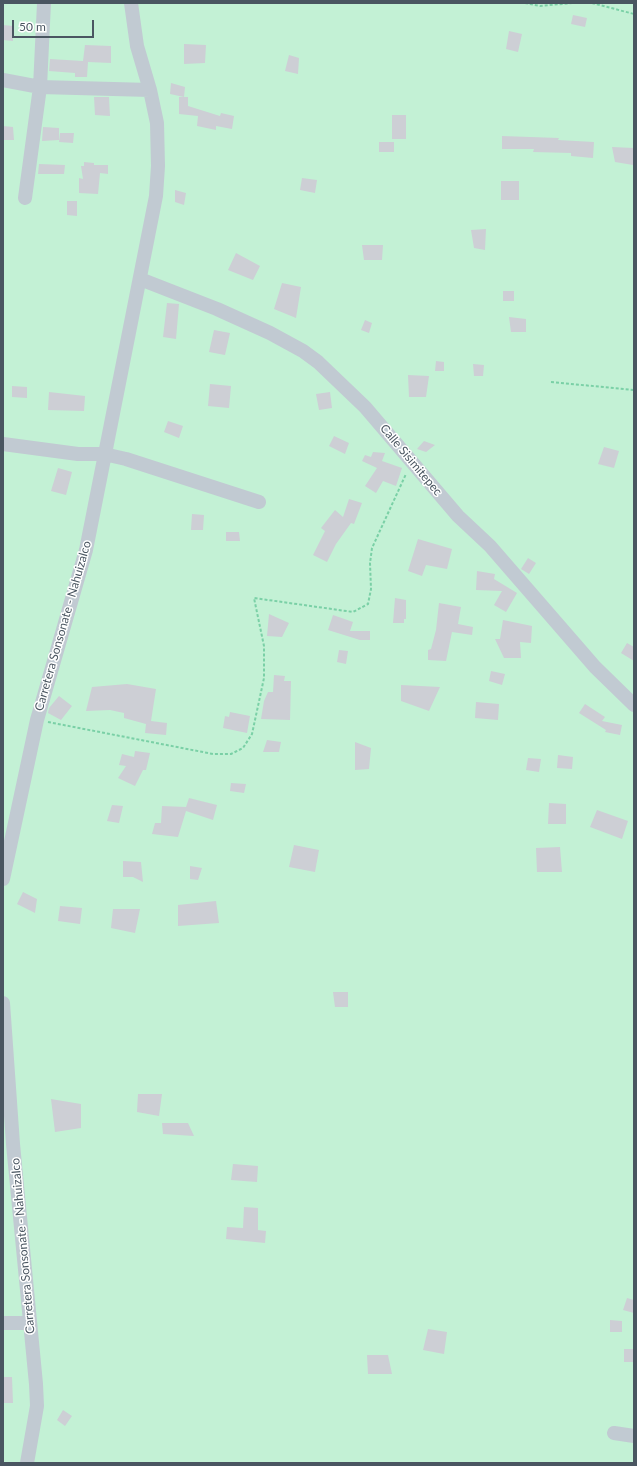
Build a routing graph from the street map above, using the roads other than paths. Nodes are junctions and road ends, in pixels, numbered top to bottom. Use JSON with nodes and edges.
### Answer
{"nodes":[{"id":1,"x":44,"y":3,"type":"edge"},
{"id":2,"x":131,"y":3,"type":"edge"},
{"id":3,"x":3,"y":80,"type":"edge"},
{"id":4,"x":40,"y":87,"type":"junction"},
{"id":5,"x":150,"y":90,"type":"junction"},
{"id":6,"x":25,"y":198,"type":"dead end"},
{"id":7,"x":140,"y":280,"type":"junction"},
{"id":8,"x":3,"y":444,"type":"edge"},
{"id":9,"x":104,"y":454,"type":"junction"},
{"id":10,"x":259,"y":502,"type":"dead end"},
{"id":11,"x":634,"y":705,"type":"edge"},
{"id":12,"x":3,"y":879,"type":"edge"},
{"id":13,"x":3,"y":1003,"type":"edge"},
{"id":14,"x":3,"y":1323,"type":"edge"},
{"id":15,"x":30,"y":1323,"type":"junction"},
{"id":16,"x":614,"y":1434,"type":"dead end"},
{"id":17,"x":634,"y":1436,"type":"edge"},
{"id":18,"x":27,"y":1463,"type":"edge"}],
"edges":[{"from":1,"to":4,"type":"street"},
{"from":2,"to":5,"type":"street","name":"Carretera Sonsonate - Nahuizalco"},
{"from":3,"to":4,"type":"street"},
{"from":4,"to":5,"type":"street"},
{"from":4,"to":6,"type":"street"},
{"from":5,"to":7,"type":"street","name":"Carretera Sonsonate - Nahuizalco"},
{"from":7,"to":9,"type":"street","name":"Carretera Sonsonate - Nahuizalco"},
{"from":7,"to":11,"type":"street","name":"Calle Sisimitepec"},
{"from":8,"to":9,"type":"street"},
{"from":9,"to":10,"type":"street"},
{"from":9,"to":12,"type":"street","name":"Carretera Sonsonate - Nahuizalco"},
{"from":13,"to":15,"type":"street","name":"Carretera Sonsonate - Nahuizalco"},
{"from":14,"to":15,"type":"street"},
{"from":15,"to":18,"type":"street","name":"Carretera Sonsonate - Nahuizalco"},
{"from":16,"to":17,"type":"street"}]}
